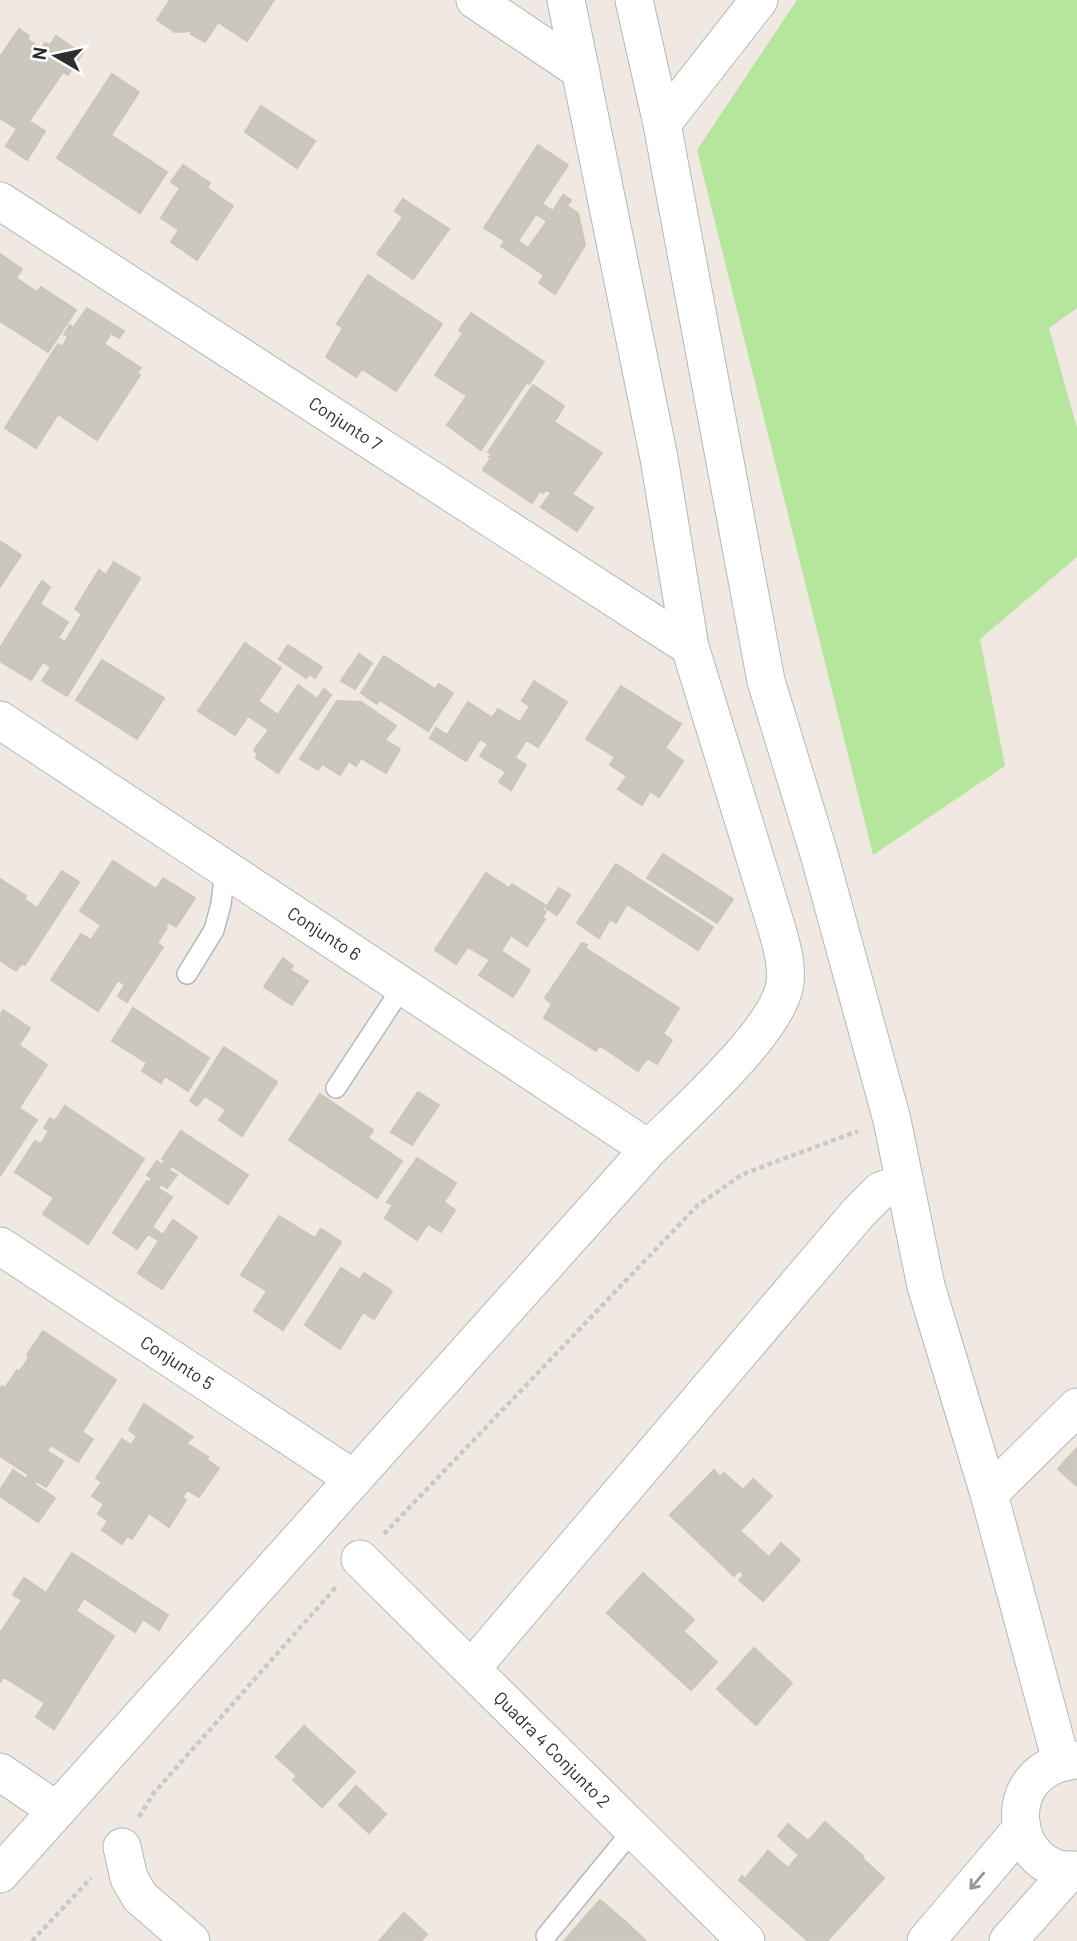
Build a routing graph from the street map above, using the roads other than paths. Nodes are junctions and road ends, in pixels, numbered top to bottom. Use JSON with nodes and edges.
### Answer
{"nodes":[{"id":1,"x":475,"y":0,"type":"edge"},
{"id":2,"x":566,"y":0,"type":"edge"},
{"id":3,"x":634,"y":0,"type":"edge"},
{"id":4,"x":759,"y":0,"type":"edge"},
{"id":5,"x":581,"y":71,"type":"junction"},
{"id":6,"x":662,"y":124,"type":"junction"},
{"id":7,"x":0,"y":201,"type":"edge"},
{"id":8,"x":690,"y":647,"type":"junction"},
{"id":9,"x":0,"y":720,"type":"edge"},
{"id":10,"x":225,"y":869,"type":"junction"},
{"id":11,"x":187,"y":974,"type":"dead end"},
{"id":12,"x":403,"y":986,"type":"junction"},
{"id":13,"x":336,"y":1088,"type":"dead end"},
{"id":14,"x":649,"y":1149,"type":"junction"},
{"id":15,"x":905,"y":1182,"type":"junction"},
{"id":16,"x":0,"y":1246,"type":"edge"},
{"id":17,"x":1077,"y":1407,"type":"edge"},
{"id":18,"x":354,"y":1479,"type":"junction"},
{"id":19,"x":989,"y":1493,"type":"junction"},
{"id":20,"x":360,"y":1559,"type":"road end"},
{"id":21,"x":471,"y":1669,"type":"junction"},
{"id":22,"x":1069,"y":1760,"type":"edge"},
{"id":23,"x":0,"y":1772,"type":"edge"},
{"id":24,"x":56,"y":1810,"type":"junction"},
{"id":25,"x":1021,"y":1829,"type":"junction"},
{"id":26,"x":633,"y":1830,"type":"junction"},
{"id":27,"x":122,"y":1847,"type":"road end"},
{"id":28,"x":1074,"y":1870,"type":"edge"},
{"id":29,"x":0,"y":1874,"type":"edge"},
{"id":30,"x":546,"y":1936,"type":"dead end"},
{"id":31,"x":191,"y":1941,"type":"edge"},
{"id":32,"x":746,"y":1941,"type":"edge"},
{"id":33,"x":926,"y":1941,"type":"edge"},
{"id":34,"x":1008,"y":1941,"type":"edge"}],
"edges":[{"from":1,"to":5,"type":"street"},
{"from":2,"to":5,"type":"street"},
{"from":3,"to":6,"type":"street"},
{"from":4,"to":6,"type":"street"},
{"from":5,"to":8,"type":"street"},
{"from":6,"to":15,"type":"street"},
{"from":7,"to":8,"type":"street","name":"Conjunto 7"},
{"from":8,"to":14,"type":"street"},
{"from":9,"to":10,"type":"street","name":"Conjunto 6"},
{"from":10,"to":11,"type":"lane"},
{"from":10,"to":12,"type":"street","name":"Conjunto 6"},
{"from":12,"to":13,"type":"lane"},
{"from":12,"to":14,"type":"street","name":"Conjunto 6"},
{"from":14,"to":18,"type":"street"},
{"from":15,"to":19,"type":"street"},
{"from":15,"to":21,"type":"street"},
{"from":16,"to":18,"type":"street","name":"Conjunto 5"},
{"from":17,"to":19,"type":"street"},
{"from":18,"to":24,"type":"street"},
{"from":19,"to":22,"type":"street"},
{"from":20,"to":21,"type":"street","name":"Quadra 4 Conjunto 2"},
{"from":21,"to":26,"type":"street","name":"Quadra 4 Conjunto 2"},
{"from":22,"to":25,"type":"street"},
{"from":23,"to":24,"type":"street"},
{"from":24,"to":29,"type":"street"},
{"from":25,"to":28,"type":"street"},
{"from":25,"to":33,"type":"street","one_way":true},
{"from":26,"to":30,"type":"lane"},
{"from":26,"to":32,"type":"street","name":"Quadra 4 Conjunto 2"},
{"from":27,"to":31,"type":"street"},
{"from":28,"to":34,"type":"street"}]}
